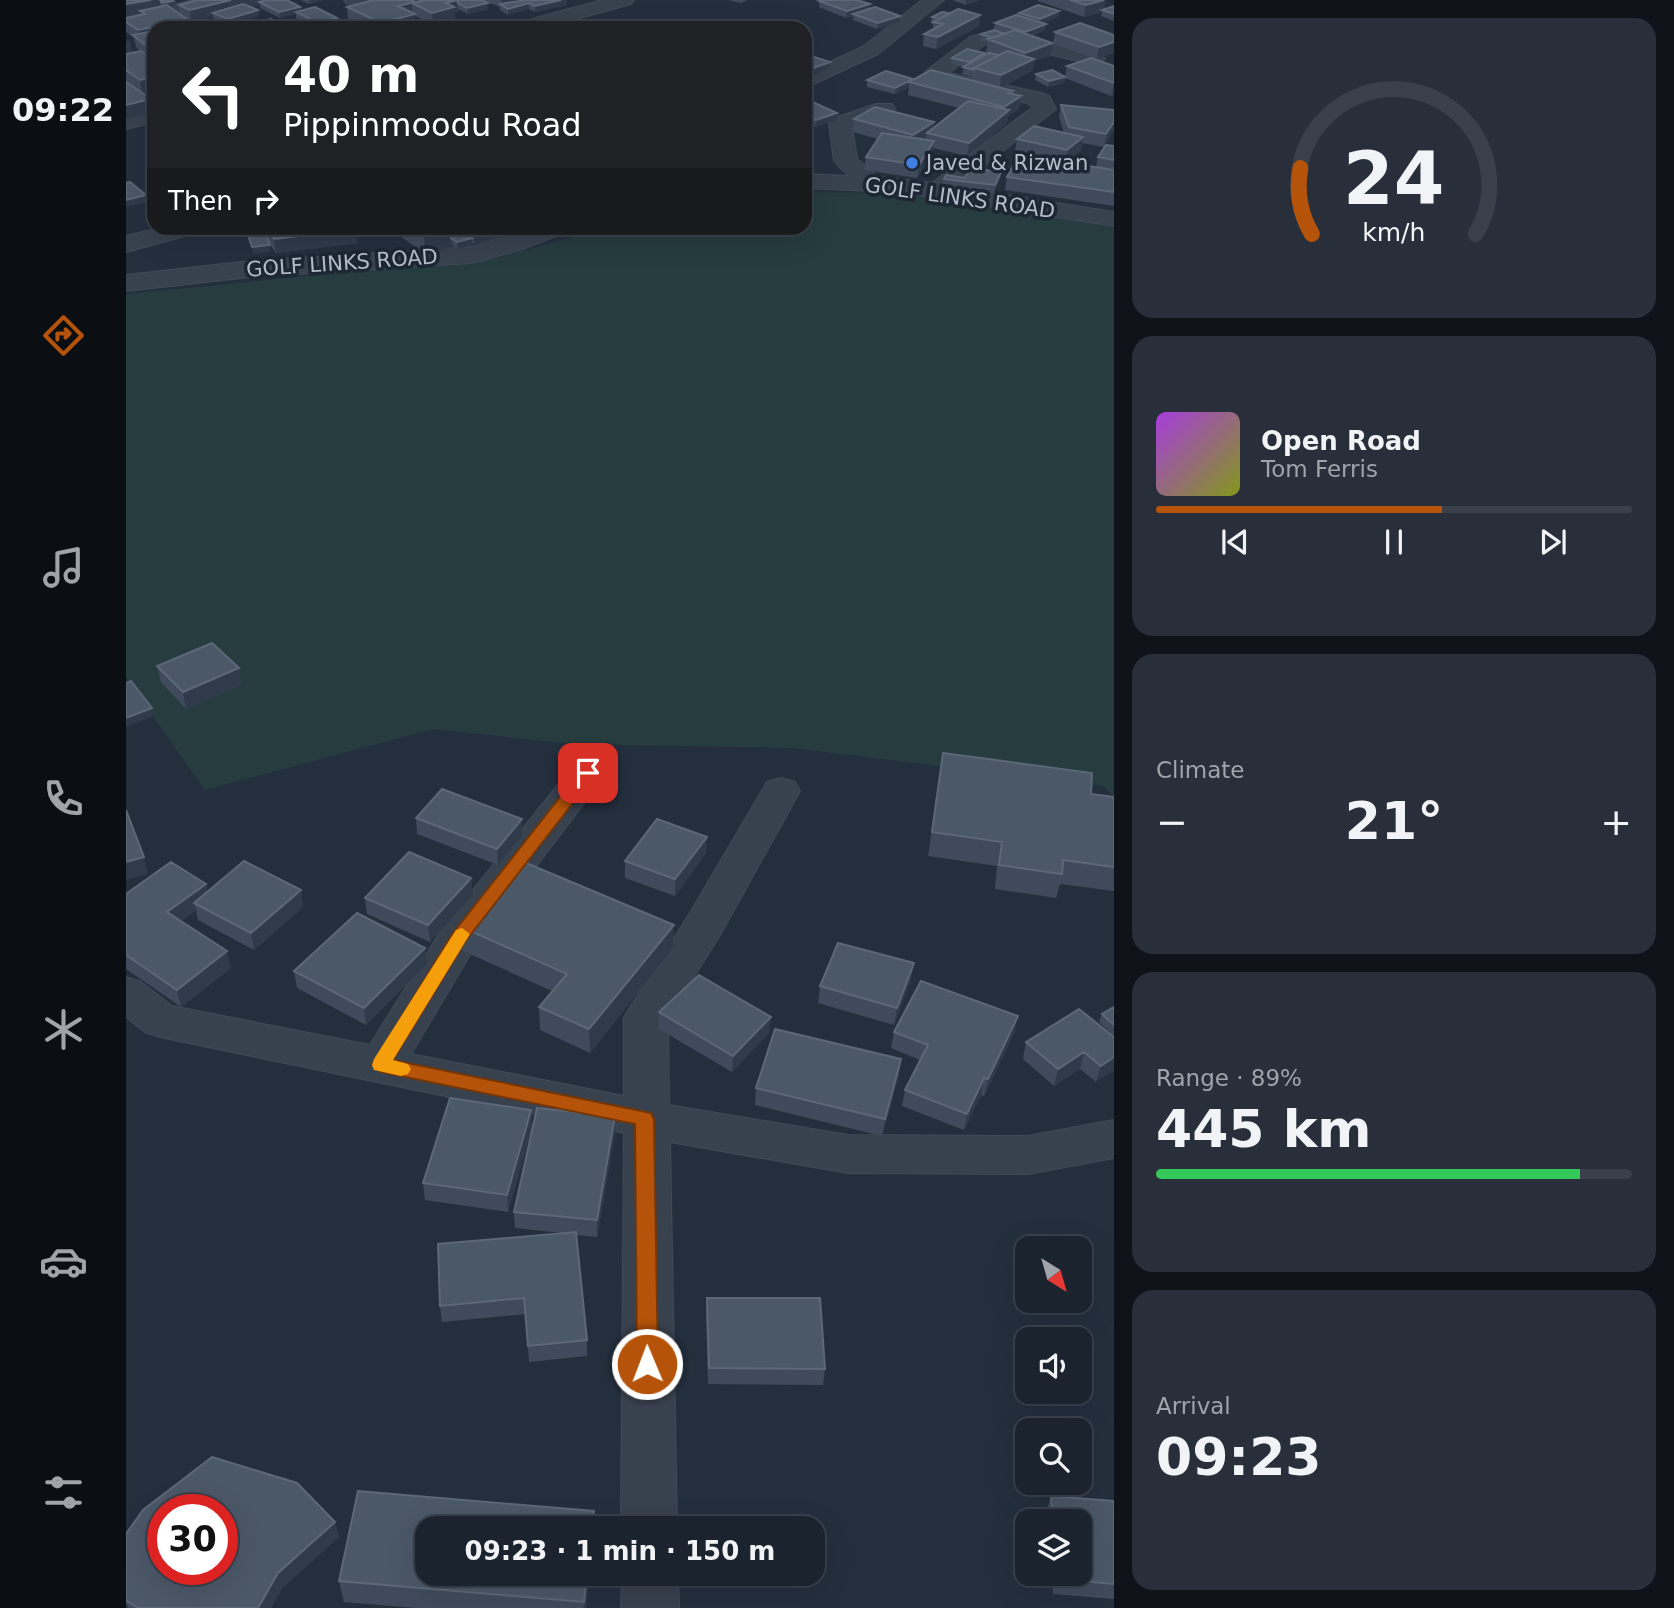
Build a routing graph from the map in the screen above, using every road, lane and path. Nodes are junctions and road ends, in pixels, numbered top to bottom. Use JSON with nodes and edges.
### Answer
{"nodes":[{"id":1,"x":216,"y":0,"type":"edge"},
{"id":2,"x":354,"y":0,"type":"edge"},
{"id":3,"x":624,"y":0,"type":"edge"},
{"id":4,"x":934,"y":0,"type":"edge"},
{"id":5,"x":376,"y":9,"type":"edge"},
{"id":6,"x":547,"y":21,"type":"edge"},
{"id":7,"x":126,"y":23,"type":"edge"},
{"id":8,"x":1095,"y":59,"type":"edge"},
{"id":9,"x":812,"y":79,"type":"edge"},
{"id":10,"x":884,"y":109,"type":"edge"},
{"id":11,"x":147,"y":117,"type":"edge"},
{"id":12,"x":126,"y":122,"type":"edge"},
{"id":13,"x":812,"y":181,"type":"edge"},
{"id":14,"x":873,"y":184,"type":"junction"},
{"id":15,"x":938,"y":190,"type":"junction"},
{"id":16,"x":1114,"y":219,"type":"edge"},
{"id":17,"x":160,"y":235,"type":"edge"},
{"id":18,"x":537,"y":235,"type":"edge"},
{"id":19,"x":126,"y":244,"type":"edge"},
{"id":20,"x":126,"y":284,"type":"edge"},
{"id":21,"x":588,"y":773,"type":"dead end"},
{"id":22,"x":780,"y":791,"type":"dead end"},
{"id":23,"x":126,"y":993,"type":"edge"},
{"id":24,"x":381,"y":1065,"type":"junction"},
{"id":25,"x":645,"y":1119,"type":"junction"},
{"id":26,"x":1114,"y":1139,"type":"edge"},
{"id":27,"x":649,"y":1516,"type":"edge"},
{"id":28,"x":650,"y":1586,"type":"edge"},
{"id":29,"x":650,"y":1608,"type":"edge"}],
"edges":[{"from":1,"to":7,"type":"street"},
{"from":2,"to":5,"type":"street"},
{"from":3,"to":6,"type":"street"},
{"from":4,"to":9,"type":"street"},
{"from":8,"to":15,"type":"street"},
{"from":10,"to":14,"type":"street"},
{"from":11,"to":12,"type":"street"},
{"from":13,"to":14,"type":"street","name":"GOLF LINKS ROAD"},
{"from":14,"to":15,"type":"street","name":"GOLF LINKS ROAD"},
{"from":15,"to":16,"type":"street","name":"GOLF LINKS ROAD"},
{"from":17,"to":19,"type":"street"},
{"from":18,"to":20,"type":"street","name":"GOLF LINKS ROAD"},
{"from":21,"to":24,"type":"street"},
{"from":22,"to":25,"type":"street"},
{"from":23,"to":24,"type":"street"},
{"from":24,"to":25,"type":"street"},
{"from":25,"to":26,"type":"street"},
{"from":25,"to":27,"type":"street"},
{"from":28,"to":29,"type":"street"}]}
